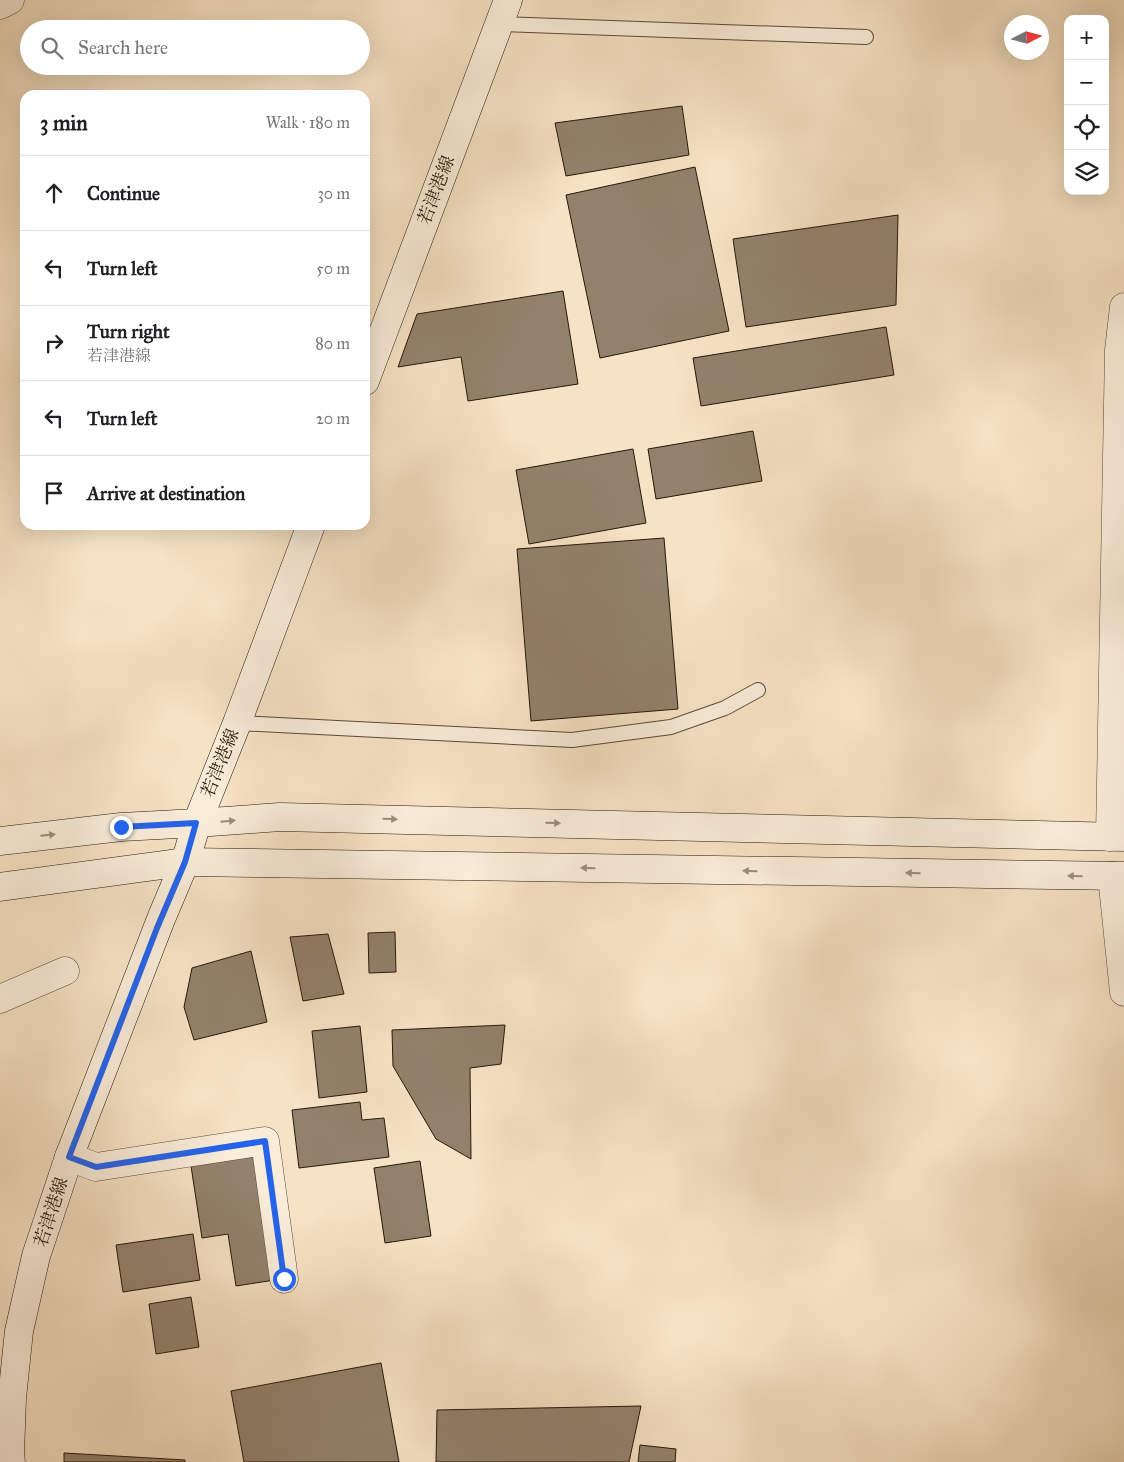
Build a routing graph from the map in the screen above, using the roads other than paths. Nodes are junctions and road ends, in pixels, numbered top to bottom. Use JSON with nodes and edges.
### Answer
{"nodes":[{"id":1,"x":10,"y":0,"type":"edge"},
{"id":2,"x":0,"y":4,"type":"edge"},
{"id":3,"x":504,"y":12,"type":"edge"},
{"id":4,"x":866,"y":37,"type":"dead end"},
{"id":5,"x":1124,"y":307,"type":"edge"},
{"id":6,"x":370,"y":367,"type":"edge"},
{"id":7,"x":309,"y":530,"type":"edge"},
{"id":8,"x":758,"y":690,"type":"dead end"},
{"id":9,"x":237,"y":722,"type":"junction"},
{"id":10,"x":196,"y":823,"type":"junction"},
{"id":11,"x":1117,"y":837,"type":"edge"},
{"id":12,"x":0,"y":841,"type":"edge"},
{"id":13,"x":185,"y":862,"type":"junction"},
{"id":14,"x":1118,"y":876,"type":"edge"},
{"id":15,"x":0,"y":886,"type":"edge"},
{"id":16,"x":65,"y":971,"type":"dead end"},
{"id":17,"x":1124,"y":992,"type":"edge"},
{"id":18,"x":0,"y":999,"type":"edge"},
{"id":19,"x":69,"y":1157,"type":"junction"},
{"id":20,"x":284,"y":1279,"type":"dead end"},
{"id":21,"x":6,"y":1398,"type":"edge"},
{"id":22,"x":11,"y":1462,"type":"edge"}],
"edges":[{"from":1,"to":2,"type":"street"},
{"from":3,"to":4,"type":"lane"},
{"from":3,"to":6,"type":"street","name":"若津港線"},
{"from":5,"to":11,"type":"street"},
{"from":7,"to":9,"type":"street","name":"若津港線"},
{"from":8,"to":9,"type":"lane"},
{"from":9,"to":10,"type":"street","name":"若津港線"},
{"from":10,"to":11,"type":"street","one_way":true},
{"from":12,"to":10,"type":"street","one_way":true},
{"from":10,"to":13,"type":"street","name":"若津港線"},
{"from":14,"to":13,"type":"street","one_way":true},
{"from":13,"to":15,"type":"street"},
{"from":13,"to":19,"type":"street","name":"若津港線"},
{"from":14,"to":17,"type":"street"},
{"from":16,"to":18,"type":"street"},
{"from":19,"to":20,"type":"street"},
{"from":19,"to":21,"type":"street","name":"若津港線"},
{"from":21,"to":22,"type":"street","name":"若津港線"}]}
